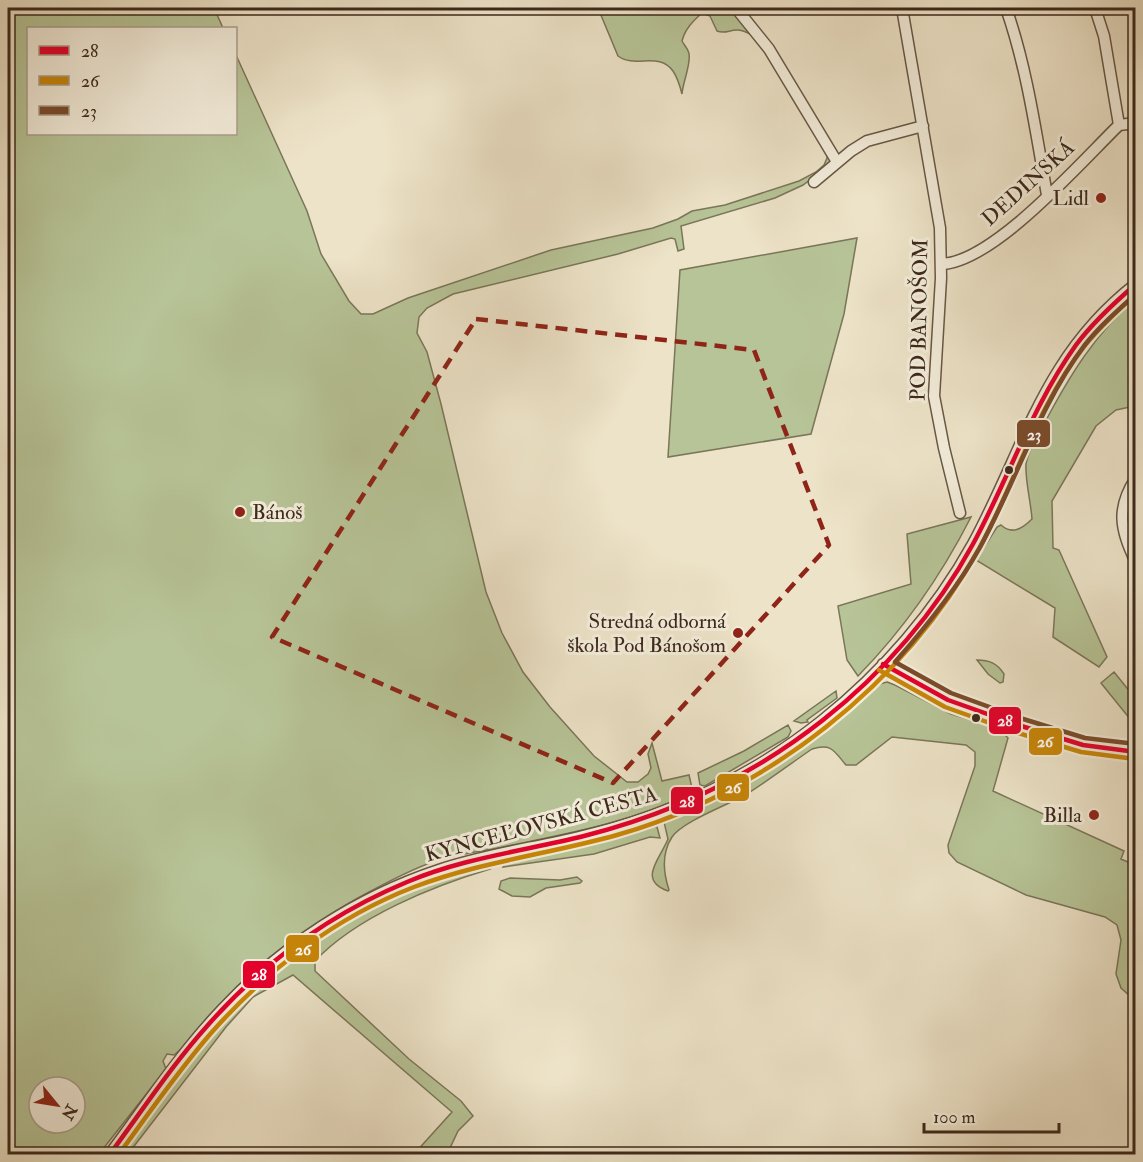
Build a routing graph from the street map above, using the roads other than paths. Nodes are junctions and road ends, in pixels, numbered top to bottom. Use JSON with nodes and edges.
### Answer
{"nodes":[{"id":1,"x":736,"y":8,"type":"edge"},
{"id":2,"x":902,"y":8,"type":"edge"},
{"id":3,"x":1006,"y":8,"type":"edge"},
{"id":4,"x":1095,"y":8,"type":"edge"},
{"id":5,"x":1136,"y":123,"type":"edge"},
{"id":6,"x":1119,"y":125,"type":"junction"},
{"id":7,"x":923,"y":126,"type":"junction"},
{"id":8,"x":837,"y":162,"type":"junction"},
{"id":9,"x":814,"y":182,"type":"dead end"},
{"id":10,"x":1047,"y":195,"type":"junction"},
{"id":11,"x":941,"y":264,"type":"junction"},
{"id":12,"x":1136,"y":284,"type":"edge"},
{"id":13,"x":1136,"y":478,"type":"edge"},
{"id":14,"x":960,"y":513,"type":"dead end"},
{"id":15,"x":1136,"y":562,"type":"edge"},
{"id":16,"x":883,"y":664,"type":"junction"},
{"id":17,"x":1136,"y":752,"type":"edge"},
{"id":18,"x":110,"y":1155,"type":"edge"}],
"edges":[{"from":1,"to":8,"type":"street"},
{"from":2,"to":7,"type":"street","name":"POD BANOŠOM"},
{"from":3,"to":10,"type":"street"},
{"from":4,"to":6,"type":"street"},
{"from":5,"to":6,"type":"street"},
{"from":6,"to":10,"type":"street","name":"DEDINSKÁ"},
{"from":7,"to":8,"type":"street"},
{"from":7,"to":11,"type":"street","name":"POD BANOŠOM"},
{"from":8,"to":9,"type":"street"},
{"from":10,"to":11,"type":"street","name":"DEDINSKÁ"},
{"from":11,"to":14,"type":"street","name":"POD BANOŠOM"},
{"from":12,"to":16,"type":"street","name":"KYNCEĽOVSKÁ CESTA"},
{"from":13,"to":15,"type":"street"},
{"from":16,"to":17,"type":"street"},
{"from":16,"to":18,"type":"street","name":"KYNCEĽOVSKÁ CESTA"}]}
